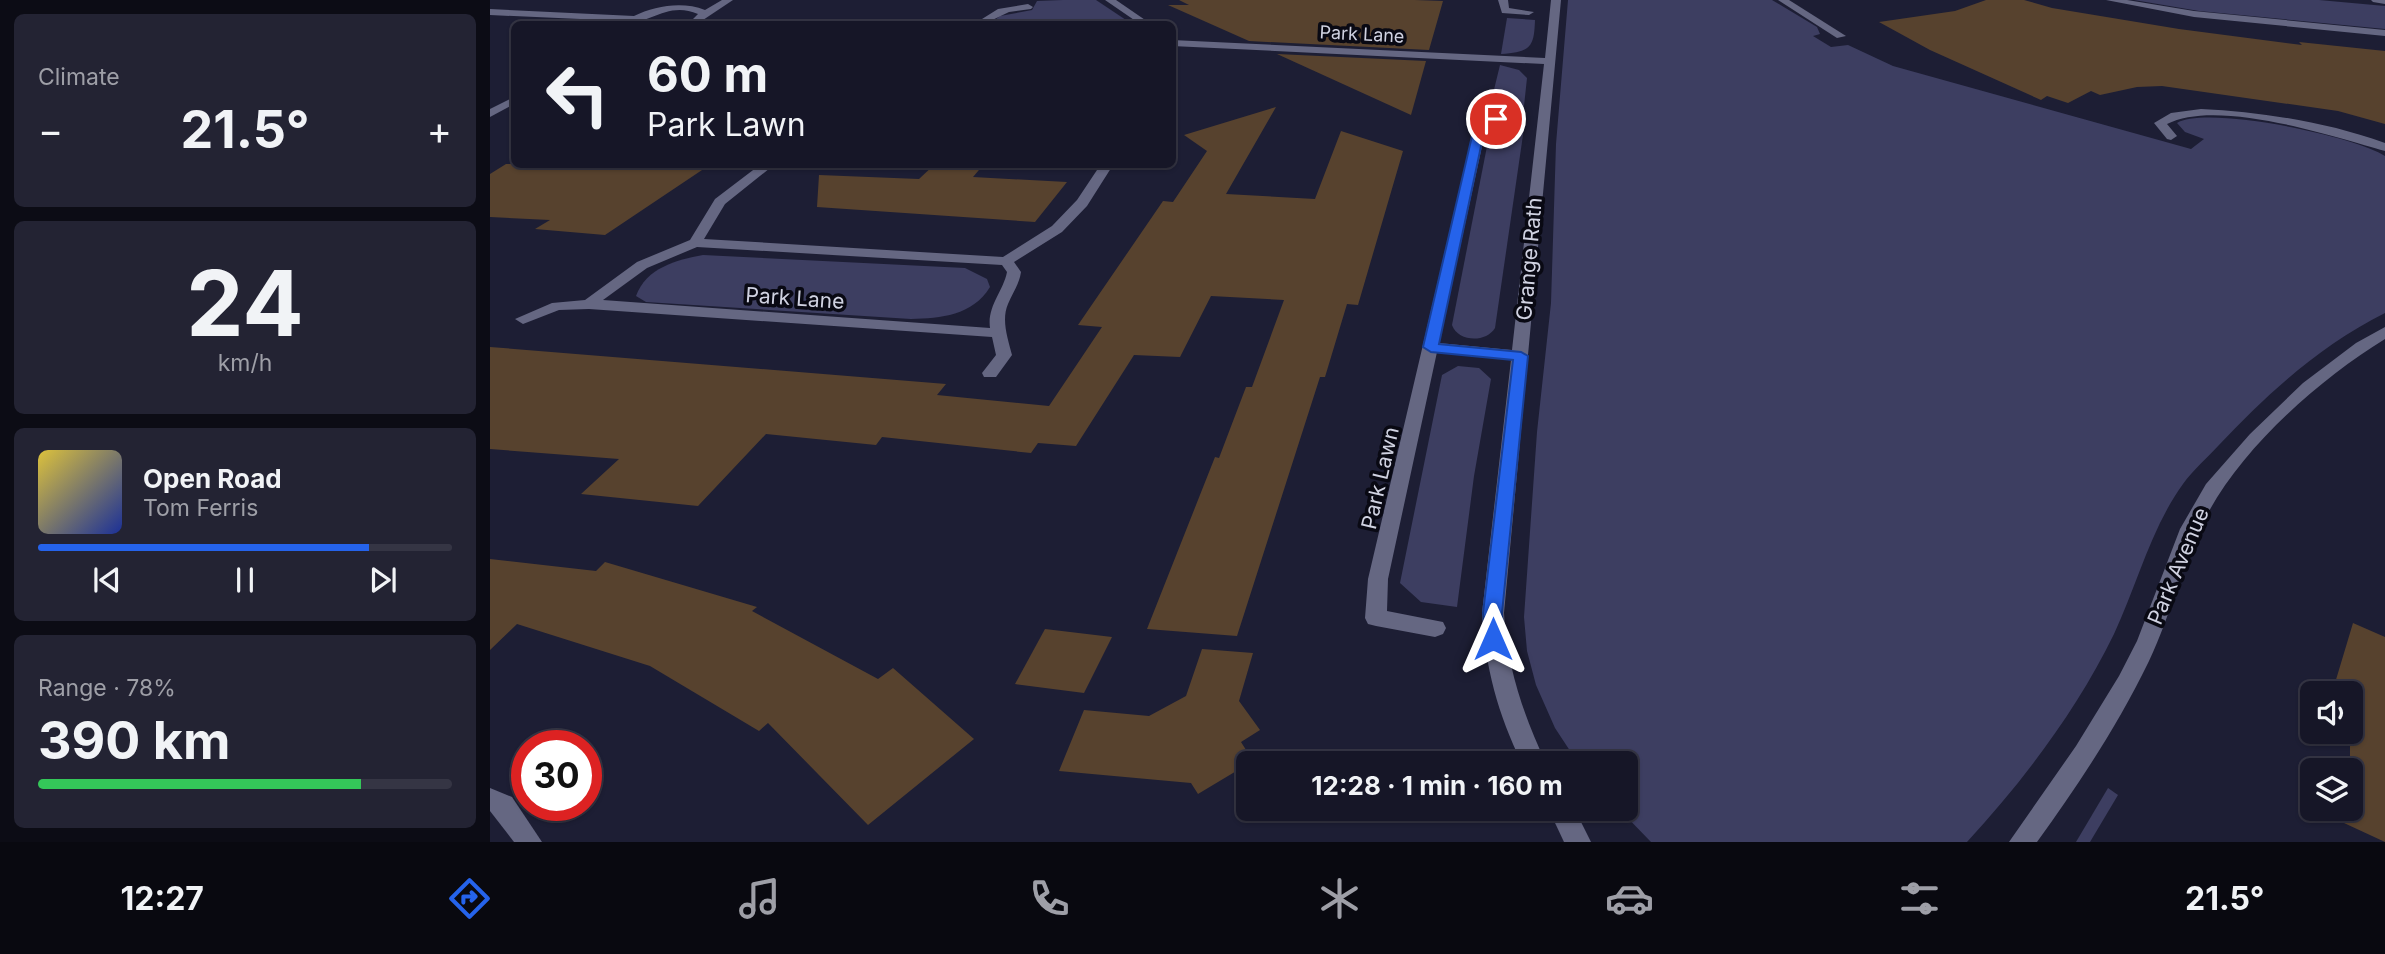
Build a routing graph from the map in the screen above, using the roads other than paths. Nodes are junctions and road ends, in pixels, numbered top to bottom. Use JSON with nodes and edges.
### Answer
{"nodes":[{"id":1,"x":684,"y":0,"type":"edge"},
{"id":2,"x":728,"y":0,"type":"edge"},
{"id":3,"x":1110,"y":0,"type":"edge"},
{"id":4,"x":1556,"y":0,"type":"edge"},
{"id":5,"x":1783,"y":0,"type":"edge"},
{"id":6,"x":2111,"y":0,"type":"edge"},
{"id":7,"x":2376,"y":0,"type":"edge"},
{"id":8,"x":2385,"y":1,"type":"edge"},
{"id":9,"x":1504,"y":5,"type":"edge"},
{"id":10,"x":1028,"y":7,"type":"dead end"},
{"id":11,"x":664,"y":11,"type":"junction"},
{"id":12,"x":490,"y":12,"type":"edge"},
{"id":13,"x":1529,"y":12,"type":"dead end"},
{"id":14,"x":705,"y":14,"type":"junction"},
{"id":15,"x":618,"y":21,"type":"edge"},
{"id":16,"x":635,"y":21,"type":"edge"},
{"id":17,"x":696,"y":21,"type":"edge"},
{"id":18,"x":983,"y":21,"type":"edge"},
{"id":19,"x":1143,"y":21,"type":"edge"},
{"id":20,"x":2385,"y":33,"type":"edge"},
{"id":21,"x":1841,"y":36,"type":"dead end"},
{"id":22,"x":1176,"y":43,"type":"edge"},
{"id":23,"x":1550,"y":61,"type":"junction"},
{"id":24,"x":511,"y":102,"type":"edge"},
{"id":25,"x":490,"y":114,"type":"edge"},
{"id":26,"x":1496,"y":119,"type":"dead end"},
{"id":27,"x":2171,"y":136,"type":"dead end"},
{"id":28,"x":2385,"y":147,"type":"edge"},
{"id":29,"x":764,"y":168,"type":"edge"},
{"id":30,"x":1105,"y":168,"type":"edge"},
{"id":31,"x":695,"y":243,"type":"junction"},
{"id":32,"x":1006,"y":261,"type":"junction"},
{"id":33,"x":589,"y":304,"type":"junction"},
{"id":34,"x":523,"y":318,"type":"dead end"},
{"id":35,"x":2385,"y":332,"type":"edge"},
{"id":36,"x":999,"y":333,"type":"junction"},
{"id":37,"x":1431,"y":347,"type":"junction"},
{"id":38,"x":1521,"y":356,"type":"junction"},
{"id":39,"x":990,"y":373,"type":"dead end"},
{"id":40,"x":1435,"y":628,"type":"dead end"},
{"id":41,"x":1529,"y":751,"type":"edge"},
{"id":42,"x":490,"y":799,"type":"edge"},
{"id":43,"x":1567,"y":821,"type":"edge"},
{"id":44,"x":529,"y":842,"type":"edge"},
{"id":45,"x":1578,"y":842,"type":"edge"},
{"id":46,"x":2022,"y":842,"type":"edge"}],
"edges":[{"from":1,"to":11,"type":"street"},
{"from":2,"to":14,"type":"street"},
{"from":3,"to":19,"type":"street"},
{"from":4,"to":23,"type":"street","name":"Grange Rath"},
{"from":5,"to":21,"type":"street"},
{"from":6,"to":20,"type":"street"},
{"from":7,"to":8,"type":"street"},
{"from":9,"to":13,"type":"street"},
{"from":10,"to":18,"type":"street"},
{"from":11,"to":14,"type":"street"},
{"from":11,"to":16,"type":"street"},
{"from":12,"to":15,"type":"street"},
{"from":14,"to":17,"type":"street"},
{"from":22,"to":23,"type":"street","name":"Park Lane"},
{"from":23,"to":38,"type":"street","name":"Grange Rath"},
{"from":24,"to":25,"type":"street"},
{"from":26,"to":37,"type":"street","name":"Park Lawn"},
{"from":27,"to":28,"type":"street"},
{"from":29,"to":31,"type":"street"},
{"from":30,"to":32,"type":"street"},
{"from":31,"to":32,"type":"street"},
{"from":31,"to":33,"type":"street"},
{"from":32,"to":36,"type":"street"},
{"from":33,"to":34,"type":"street","name":"Park Lane"},
{"from":33,"to":36,"type":"street","name":"Park Lane"},
{"from":35,"to":46,"type":"street","name":"Park Avenue"},
{"from":36,"to":39,"type":"street"},
{"from":37,"to":38,"type":"street"},
{"from":37,"to":40,"type":"street","name":"Park Lawn"},
{"from":38,"to":41,"type":"street","name":"Grange Rath"},
{"from":42,"to":44,"type":"street"},
{"from":43,"to":45,"type":"street"}]}
